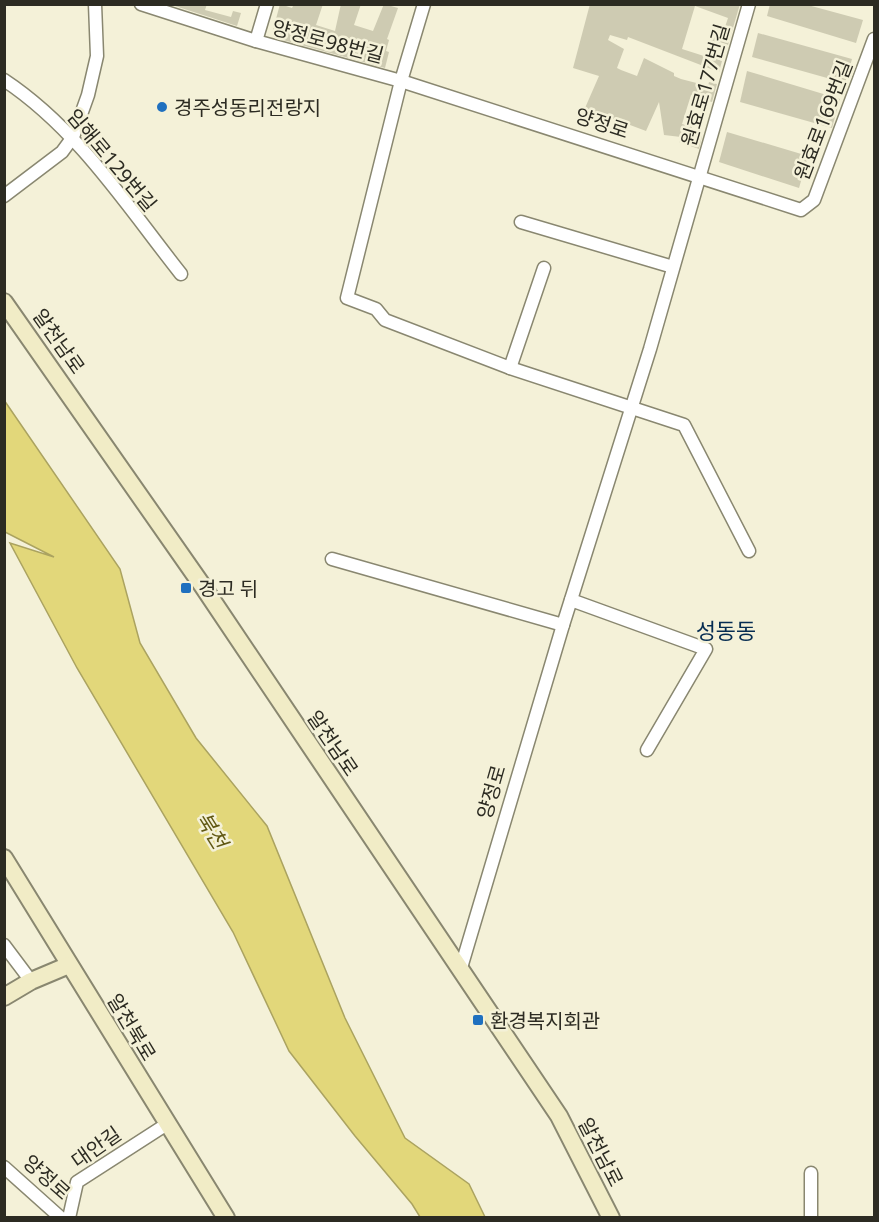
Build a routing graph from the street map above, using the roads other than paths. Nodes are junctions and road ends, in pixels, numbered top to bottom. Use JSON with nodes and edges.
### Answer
{"nodes":[{"id":1,"x":95,"y":4,"type":"edge"},
{"id":2,"x":141,"y":4,"type":"edge"},
{"id":3,"x":267,"y":4,"type":"edge"},
{"id":4,"x":424,"y":4,"type":"edge"},
{"id":5,"x":749,"y":4,"type":"edge"},
{"id":6,"x":874,"y":39,"type":"edge"},
{"id":7,"x":256,"y":41,"type":"junction"},
{"id":8,"x":4,"y":80,"type":"edge"},
{"id":9,"x":401,"y":81,"type":"junction"},
{"id":10,"x":73,"y":137,"type":"junction"},
{"id":11,"x":699,"y":177,"type":"junction"},
{"id":12,"x":4,"y":196,"type":"edge"},
{"id":13,"x":521,"y":222,"type":"dead end"},
{"id":14,"x":674,"y":267,"type":"junction"},
{"id":15,"x":544,"y":268,"type":"dead end"},
{"id":16,"x":181,"y":274,"type":"dead end"},
{"id":17,"x":4,"y":302,"type":"edge"},
{"id":18,"x":510,"y":368,"type":"junction"},
{"id":19,"x":632,"y":408,"type":"junction"},
{"id":20,"x":749,"y":551,"type":"dead end"},
{"id":21,"x":332,"y":558,"type":"dead end"},
{"id":22,"x":570,"y":600,"type":"junction"},
{"id":23,"x":563,"y":626,"type":"junction"},
{"id":24,"x":646,"y":750,"type":"dead end"},
{"id":25,"x":4,"y":858,"type":"edge"},
{"id":26,"x":4,"y":945,"type":"edge"},
{"id":27,"x":69,"y":964,"type":"junction"},
{"id":28,"x":460,"y":971,"type":"junction"},
{"id":29,"x":31,"y":981,"type":"junction"},
{"id":30,"x":4,"y":997,"type":"edge"},
{"id":31,"x":166,"y":1124,"type":"junction"},
{"id":32,"x":4,"y":1167,"type":"edge"},
{"id":33,"x":811,"y":1173,"type":"dead end"},
{"id":34,"x":61,"y":1218,"type":"edge"},
{"id":35,"x":69,"y":1218,"type":"edge"},
{"id":36,"x":226,"y":1218,"type":"edge"},
{"id":37,"x":611,"y":1218,"type":"edge"},
{"id":38,"x":811,"y":1218,"type":"edge"}],
"edges":[{"from":1,"to":10,"type":"street"},
{"from":2,"to":7,"type":"street","name":"양정로98번길"},
{"from":3,"to":7,"type":"street"},
{"from":4,"to":9,"type":"street"},
{"from":5,"to":11,"type":"street","name":"원효로177번길"},
{"from":6,"to":11,"type":"street","name":"원효로169번길"},
{"from":7,"to":9,"type":"street","name":"양정로98번길"},
{"from":8,"to":10,"type":"street","name":"임해로129번길"},
{"from":9,"to":11,"type":"street","name":"양정로"},
{"from":9,"to":18,"type":"street"},
{"from":10,"to":12,"type":"street"},
{"from":10,"to":16,"type":"street","name":"임해로129번길"},
{"from":11,"to":14,"type":"street","name":"양정로"},
{"from":13,"to":14,"type":"street"},
{"from":14,"to":19,"type":"street","name":"양정로"},
{"from":15,"to":18,"type":"street"},
{"from":17,"to":28,"type":"street","name":"알천남로"},
{"from":18,"to":19,"type":"street"},
{"from":19,"to":20,"type":"street"},
{"from":19,"to":22,"type":"street","name":"양정로"},
{"from":21,"to":23,"type":"street"},
{"from":22,"to":23,"type":"street","name":"양정로"},
{"from":22,"to":24,"type":"street"},
{"from":23,"to":28,"type":"street","name":"양정로"},
{"from":25,"to":27,"type":"street","name":"알천북로"},
{"from":26,"to":29,"type":"street"},
{"from":27,"to":29,"type":"street"},
{"from":27,"to":31,"type":"street","name":"알천북로"},
{"from":28,"to":37,"type":"street","name":"알천남로"},
{"from":29,"to":30,"type":"street"},
{"from":31,"to":35,"type":"street","name":"대안길"},
{"from":31,"to":36,"type":"street","name":"알천북로"},
{"from":32,"to":34,"type":"street","name":"양정로"},
{"from":33,"to":38,"type":"street"}]}
